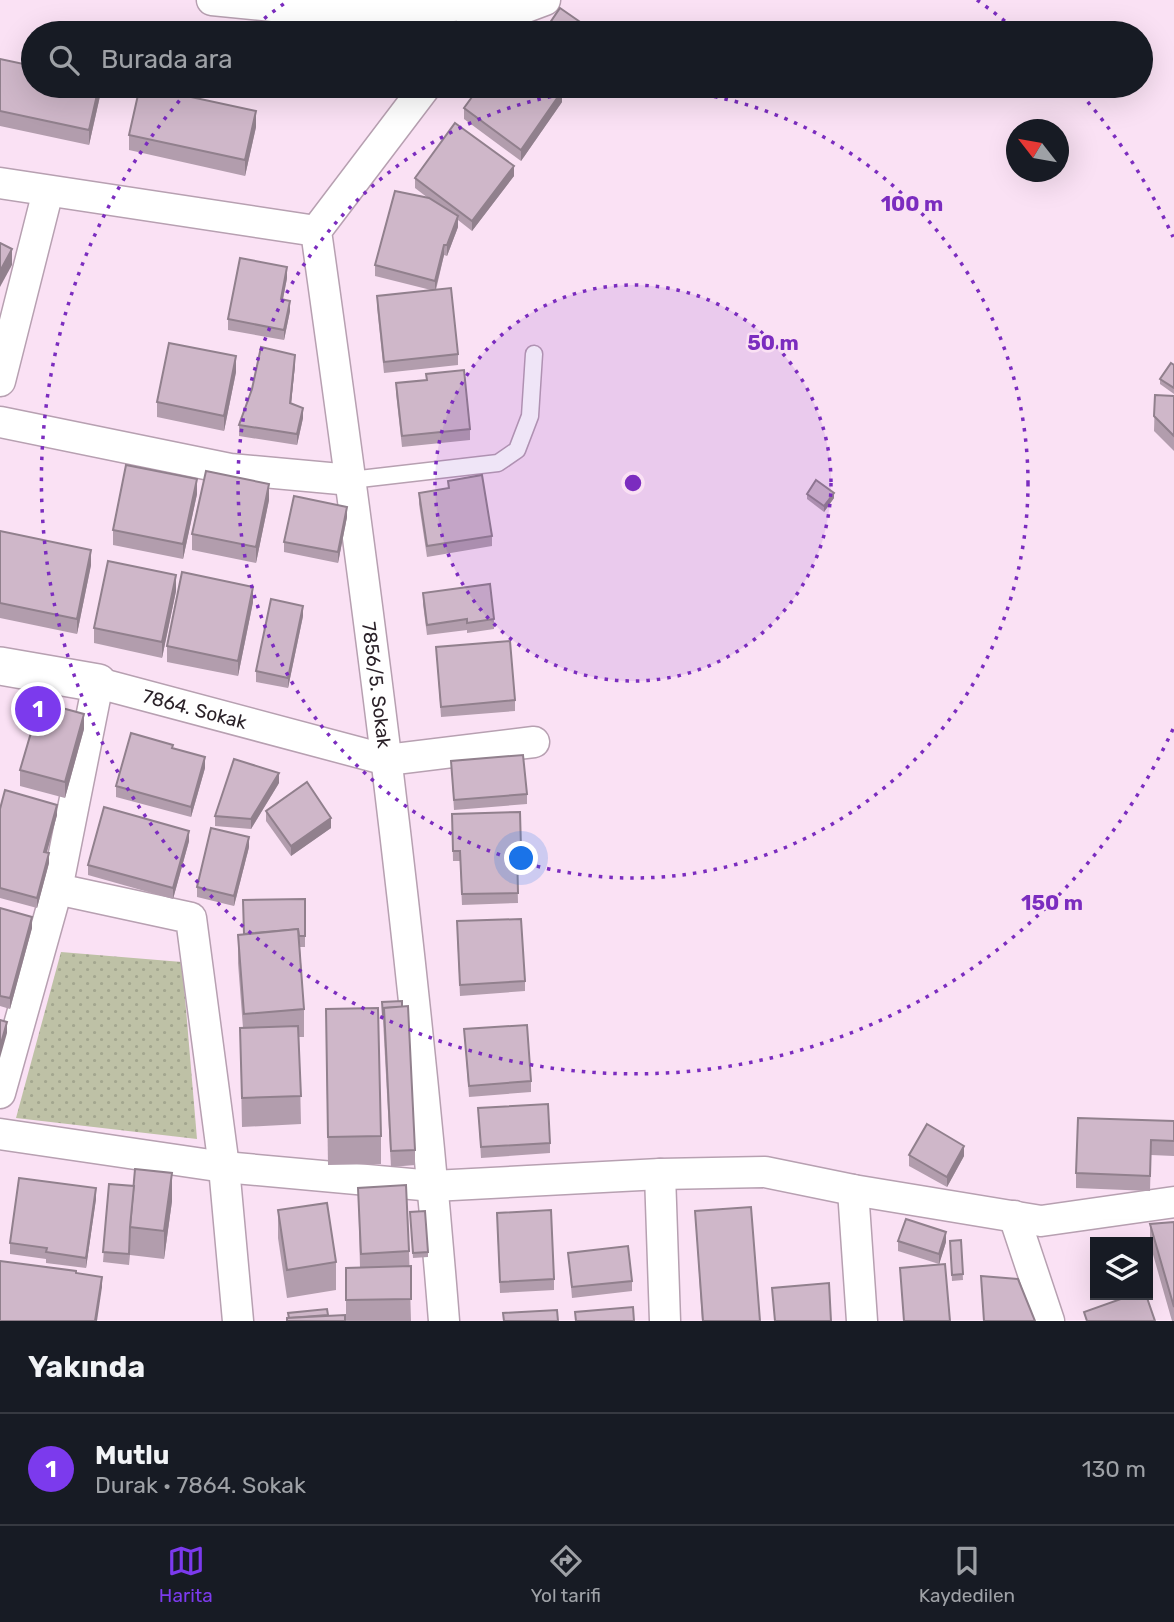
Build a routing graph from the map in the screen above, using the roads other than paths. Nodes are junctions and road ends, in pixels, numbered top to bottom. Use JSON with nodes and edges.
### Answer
{"nodes":[{"id":1,"x":212,"y":0,"type":"edge"},
{"id":2,"x":515,"y":0,"type":"edge"},
{"id":3,"x":545,"y":0,"type":"edge"},
{"id":4,"x":360,"y":8,"type":"edge"},
{"id":5,"x":489,"y":21,"type":"edge"},
{"id":6,"x":417,"y":98,"type":"edge"},
{"id":7,"x":0,"y":183,"type":"edge"},
{"id":8,"x":48,"y":191,"type":"junction"},
{"id":9,"x":316,"y":231,"type":"junction"},
{"id":10,"x":534,"y":354,"type":"dead end"},
{"id":11,"x":0,"y":381,"type":"edge"},
{"id":12,"x":0,"y":422,"type":"edge"},
{"id":13,"x":351,"y":480,"type":"junction"},
{"id":14,"x":0,"y":666,"type":"edge"},
{"id":15,"x":98,"y":684,"type":"junction"},
{"id":16,"x":534,"y":742,"type":"dead end"},
{"id":17,"x":387,"y":760,"type":"junction"},
{"id":18,"x":57,"y":889,"type":"junction"},
{"id":19,"x":0,"y":1093,"type":"edge"},
{"id":20,"x":0,"y":1134,"type":"edge"},
{"id":21,"x":224,"y":1167,"type":"junction"},
{"id":22,"x":660,"y":1174,"type":"junction"},
{"id":23,"x":433,"y":1185,"type":"junction"},
{"id":24,"x":853,"y":1190,"type":"junction"},
{"id":25,"x":1174,"y":1202,"type":"edge"},
{"id":26,"x":1014,"y":1216,"type":"junction"},
{"id":27,"x":238,"y":1321,"type":"edge"},
{"id":28,"x":444,"y":1321,"type":"edge"},
{"id":29,"x":665,"y":1321,"type":"edge"},
{"id":30,"x":862,"y":1321,"type":"edge"},
{"id":31,"x":1049,"y":1321,"type":"edge"}],
"edges":[{"from":1,"to":4,"type":"street"},
{"from":2,"to":4,"type":"street"},
{"from":3,"to":5,"type":"street"},
{"from":6,"to":9,"type":"street"},
{"from":7,"to":8,"type":"street"},
{"from":8,"to":9,"type":"street"},
{"from":8,"to":11,"type":"street"},
{"from":9,"to":13,"type":"street","name":"7856/5. Sokak"},
{"from":10,"to":13,"type":"lane"},
{"from":12,"to":13,"type":"street"},
{"from":13,"to":17,"type":"street","name":"7856/5. Sokak"},
{"from":14,"to":15,"type":"street","name":"7864. Sokak"},
{"from":15,"to":17,"type":"street","name":"7864. Sokak"},
{"from":15,"to":18,"type":"street"},
{"from":16,"to":17,"type":"street"},
{"from":17,"to":23,"type":"street","name":"7856/5. Sokak"},
{"from":18,"to":19,"type":"street"},
{"from":18,"to":21,"type":"street"},
{"from":20,"to":21,"type":"street"},
{"from":21,"to":23,"type":"street"},
{"from":21,"to":27,"type":"street"},
{"from":22,"to":23,"type":"street"},
{"from":22,"to":24,"type":"street"},
{"from":22,"to":29,"type":"street"},
{"from":23,"to":28,"type":"street","name":"7856/5. Sokak"},
{"from":24,"to":26,"type":"street"},
{"from":24,"to":30,"type":"street"},
{"from":25,"to":26,"type":"street"},
{"from":26,"to":31,"type":"street"}]}
